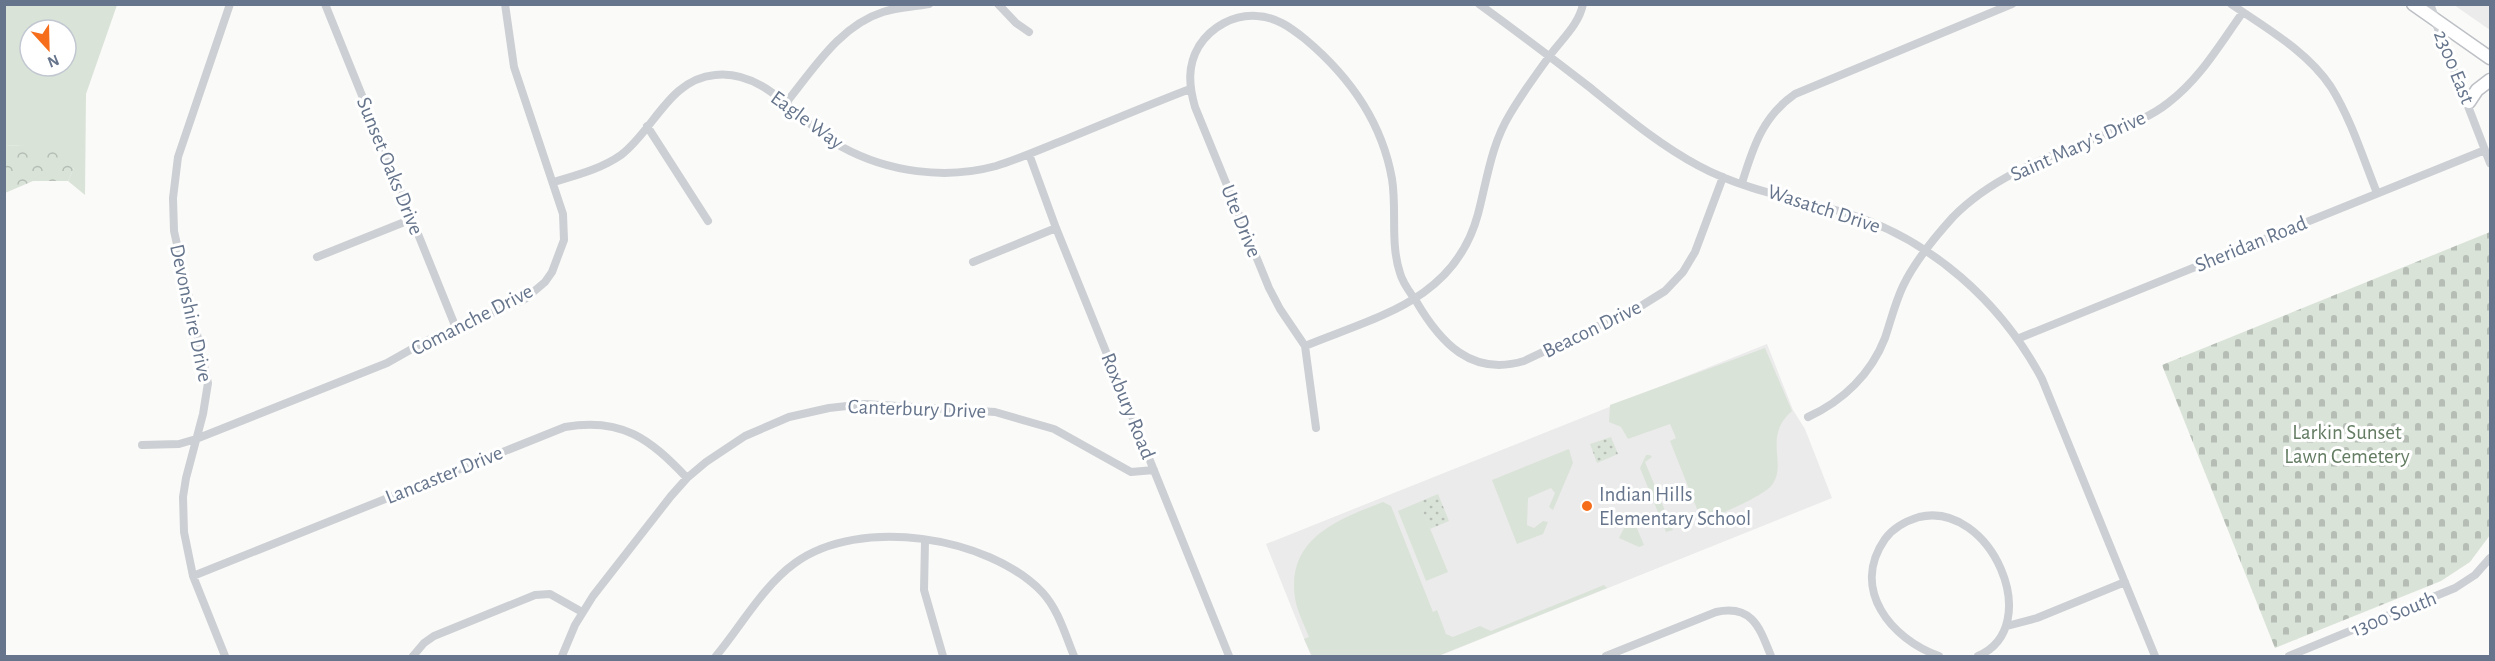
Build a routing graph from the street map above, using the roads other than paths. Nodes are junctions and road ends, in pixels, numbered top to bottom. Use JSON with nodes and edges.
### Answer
{"nodes":[{"id":1,"x":230,"y":4,"type":"edge"},
{"id":2,"x":325,"y":4,"type":"edge"},
{"id":3,"x":505,"y":4,"type":"edge"},
{"id":4,"x":929,"y":4,"type":"edge"},
{"id":5,"x":998,"y":4,"type":"edge"},
{"id":6,"x":1479,"y":4,"type":"edge"},
{"id":7,"x":1583,"y":4,"type":"edge"},
{"id":8,"x":2012,"y":4,"type":"edge"},
{"id":9,"x":2231,"y":4,"type":"edge"},
{"id":10,"x":2414,"y":4,"type":"edge"},
{"id":11,"x":2429,"y":4,"type":"edge"},
{"id":12,"x":2243,"y":12,"type":"junction"},
{"id":13,"x":2435,"y":20,"type":"junction"},
{"id":14,"x":1029,"y":32,"type":"dead end"},
{"id":15,"x":1550,"y":56,"type":"junction"},
{"id":16,"x":2490,"y":58,"type":"edge"},
{"id":17,"x":2490,"y":80,"type":"edge"},
{"id":18,"x":1190,"y":89,"type":"junction"},
{"id":19,"x":2469,"y":102,"type":"junction"},
{"id":20,"x":785,"y":104,"type":"junction"},
{"id":21,"x":647,"y":126,"type":"junction"},
{"id":22,"x":2485,"y":150,"type":"junction"},
{"id":23,"x":1029,"y":154,"type":"junction"},
{"id":24,"x":2490,"y":163,"type":"edge"},
{"id":25,"x":1723,"y":177,"type":"junction"},
{"id":26,"x":554,"y":182,"type":"junction"},
{"id":27,"x":1742,"y":183,"type":"junction"},
{"id":28,"x":2377,"y":193,"type":"junction"},
{"id":29,"x":412,"y":219,"type":"junction"},
{"id":30,"x":708,"y":221,"type":"dead end"},
{"id":31,"x":1056,"y":228,"type":"junction"},
{"id":32,"x":1925,"y":250,"type":"junction"},
{"id":33,"x":317,"y":257,"type":"dead end"},
{"id":34,"x":973,"y":262,"type":"dead end"},
{"id":35,"x":1415,"y":300,"type":"junction"},
{"id":36,"x":456,"y":328,"type":"junction"},
{"id":37,"x":2017,"y":339,"type":"junction"},
{"id":38,"x":1305,"y":346,"type":"junction"},
{"id":39,"x":1809,"y":417,"type":"dead end"},
{"id":40,"x":1316,"y":428,"type":"dead end"},
{"id":41,"x":196,"y":439,"type":"junction"},
{"id":42,"x":142,"y":446,"type":"dead end"},
{"id":43,"x":1154,"y":470,"type":"junction"},
{"id":44,"x":687,"y":478,"type":"junction"},
{"id":45,"x":925,"y":541,"type":"junction"},
{"id":46,"x":2490,"y":558,"type":"edge"},
{"id":47,"x":193,"y":576,"type":"junction"},
{"id":48,"x":2125,"y":582,"type":"junction"},
{"id":49,"x":582,"y":612,"type":"junction"},
{"id":50,"x":2007,"y":626,"type":"junction"},
{"id":51,"x":225,"y":657,"type":"edge"},
{"id":52,"x":413,"y":657,"type":"edge"},
{"id":53,"x":562,"y":657,"type":"edge"},
{"id":54,"x":716,"y":657,"type":"edge"},
{"id":55,"x":943,"y":657,"type":"edge"},
{"id":56,"x":1074,"y":657,"type":"edge"},
{"id":57,"x":1229,"y":657,"type":"edge"},
{"id":58,"x":1606,"y":657,"type":"edge"},
{"id":59,"x":1771,"y":657,"type":"edge"},
{"id":60,"x":1940,"y":657,"type":"edge"},
{"id":61,"x":1978,"y":657,"type":"edge"},
{"id":62,"x":2155,"y":657,"type":"edge"},
{"id":63,"x":2289,"y":657,"type":"edge"}],
"edges":[{"from":1,"to":41,"type":"street","name":"Devonshire Drive"},
{"from":2,"to":29,"type":"street","name":"Sunset Oaks Drive"},
{"from":3,"to":26,"type":"street","name":"Comanche Drive"},
{"from":4,"to":20,"type":"street"},
{"from":5,"to":14,"type":"street"},
{"from":6,"to":15,"type":"street","name":"Wasatch Drive"},
{"from":7,"to":15,"type":"street"},
{"from":8,"to":27,"type":"street"},
{"from":9,"to":12,"type":"street"},
{"from":10,"to":13,"type":"main road"},
{"from":11,"to":13,"type":"street","name":"2300 East"},
{"from":12,"to":28,"type":"street"},
{"from":12,"to":32,"type":"street","name":"Saint Mary's Drive"},
{"from":13,"to":16,"type":"main road"},
{"from":13,"to":19,"type":"street","name":"2300 East"},
{"from":15,"to":25,"type":"street","name":"Wasatch Drive"},
{"from":15,"to":35,"type":"street"},
{"from":17,"to":19,"type":"main road"},
{"from":18,"to":23,"type":"street","name":"Eagle Way"},
{"from":18,"to":35,"type":"street","name":"Beacon Drive"},
{"from":18,"to":38,"type":"street","name":"Ute Drive"},
{"from":19,"to":22,"type":"street","name":"2300 East"},
{"from":20,"to":21,"type":"street","name":"Eagle Way"},
{"from":20,"to":23,"type":"street","name":"Eagle Way"},
{"from":21,"to":26,"type":"street","name":"Eagle Way"},
{"from":21,"to":30,"type":"street"},
{"from":22,"to":24,"type":"street","name":"2300 East"},
{"from":22,"to":28,"type":"street","name":"Sheridan Road"},
{"from":23,"to":31,"type":"street","name":"Roxbury Road"},
{"from":25,"to":27,"type":"street","name":"Wasatch Drive"},
{"from":25,"to":35,"type":"street","name":"Beacon Drive"},
{"from":26,"to":36,"type":"street","name":"Comanche Drive"},
{"from":27,"to":32,"type":"street","name":"Wasatch Drive"},
{"from":28,"to":37,"type":"street","name":"Sheridan Road"},
{"from":29,"to":33,"type":"street"},
{"from":29,"to":36,"type":"street","name":"Sunset Oaks Drive"},
{"from":31,"to":34,"type":"street"},
{"from":31,"to":43,"type":"street","name":"Roxbury Road"},
{"from":32,"to":37,"type":"street","name":"Wasatch Drive"},
{"from":32,"to":39,"type":"street","name":"Saint Mary's Drive"},
{"from":35,"to":38,"type":"street"},
{"from":36,"to":41,"type":"street","name":"Comanche Drive"},
{"from":37,"to":48,"type":"street","name":"Wasatch Drive"},
{"from":38,"to":40,"type":"street"},
{"from":41,"to":42,"type":"street","name":"Comanche Drive"},
{"from":41,"to":47,"type":"street","name":"Devonshire Drive"},
{"from":43,"to":44,"type":"street","name":"Canterbury Drive"},
{"from":43,"to":57,"type":"street","name":"Roxbury Road"},
{"from":44,"to":47,"type":"street","name":"Lancaster Drive"},
{"from":44,"to":49,"type":"street","name":"Canterbury Drive"},
{"from":45,"to":54,"type":"street"},
{"from":45,"to":55,"type":"street"},
{"from":45,"to":56,"type":"street"},
{"from":46,"to":63,"type":"street","name":"1300 South"},
{"from":47,"to":51,"type":"street","name":"Devonshire Drive"},
{"from":48,"to":50,"type":"street"},
{"from":48,"to":62,"type":"street","name":"Wasatch Drive"},
{"from":49,"to":52,"type":"street"},
{"from":49,"to":53,"type":"street","name":"Canterbury Drive"},
{"from":50,"to":60,"type":"street"},
{"from":50,"to":61,"type":"street"},
{"from":58,"to":59,"type":"street"}]}
